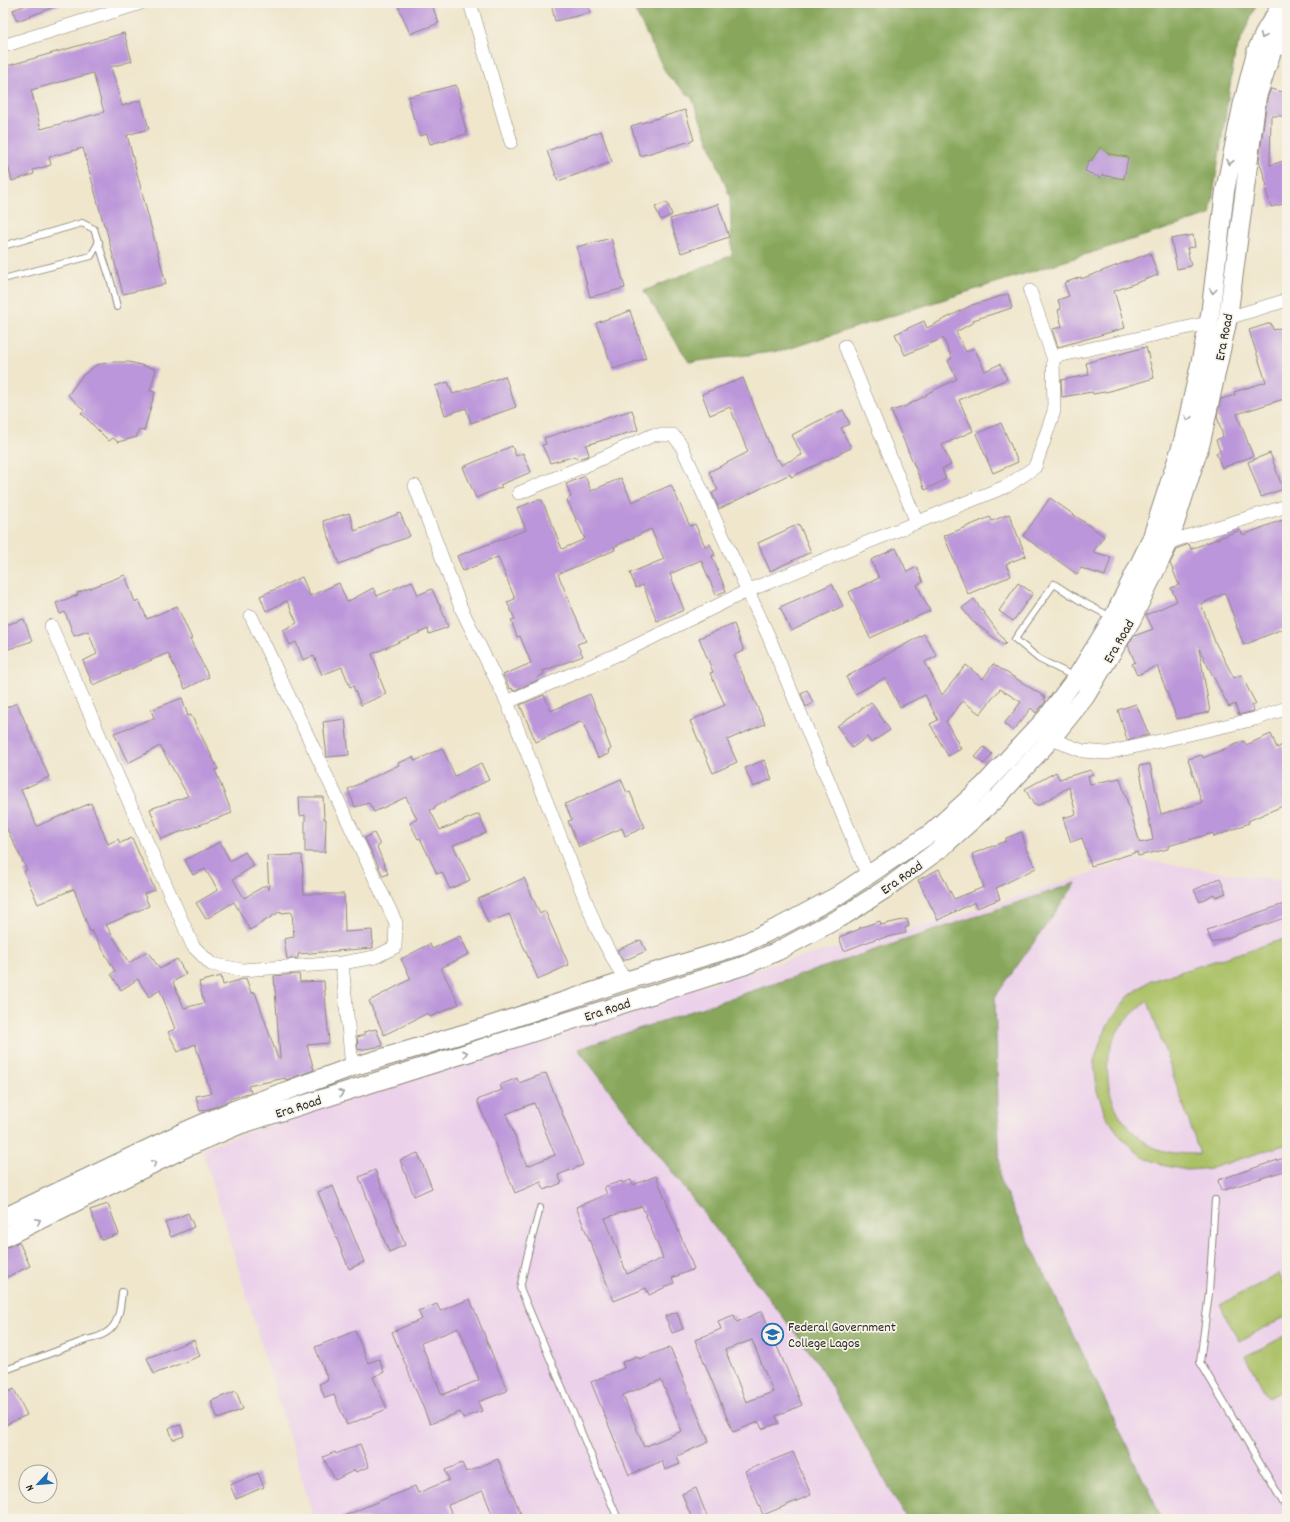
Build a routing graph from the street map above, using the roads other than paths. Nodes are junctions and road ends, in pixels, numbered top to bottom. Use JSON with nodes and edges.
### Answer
{"nodes":[{"id":1,"x":141,"y":3,"type":"edge"},
{"id":2,"x":470,"y":3,"type":"edge"},
{"id":3,"x":1283,"y":3,"type":"edge"},
{"id":4,"x":1287,"y":22,"type":"edge"},
{"id":5,"x":3,"y":46,"type":"edge"},
{"id":6,"x":1280,"y":47,"type":"edge"},
{"id":7,"x":511,"y":142,"type":"dead end"},
{"id":8,"x":98,"y":242,"type":"junction"},
{"id":9,"x":3,"y":246,"type":"edge"},
{"id":10,"x":3,"y":279,"type":"edge"},
{"id":11,"x":1030,"y":291,"type":"dead end"},
{"id":12,"x":1287,"y":300,"type":"edge"},
{"id":13,"x":117,"y":306,"type":"dead end"},
{"id":14,"x":1228,"y":318,"type":"junction"},
{"id":15,"x":1208,"y":323,"type":"junction"},
{"id":16,"x":845,"y":346,"type":"dead end"},
{"id":17,"x":1053,"y":357,"type":"junction"},
{"id":18,"x":414,"y":486,"type":"dead end"},
{"id":19,"x":519,"y":493,"type":"dead end"},
{"id":20,"x":1287,"y":506,"type":"edge"},
{"id":21,"x":917,"y":523,"type":"junction"},
{"id":22,"x":1169,"y":542,"type":"junction"},
{"id":23,"x":747,"y":591,"type":"junction"},
{"id":24,"x":251,"y":616,"type":"dead end"},
{"id":25,"x":1113,"y":618,"type":"junction"},
{"id":26,"x":51,"y":626,"type":"dead end"},
{"id":27,"x":1076,"y":678,"type":"junction"},
{"id":28,"x":507,"y":702,"type":"junction"},
{"id":29,"x":1287,"y":708,"type":"edge"},
{"id":30,"x":1051,"y":739,"type":"junction"},
{"id":31,"x":962,"y":817,"type":"junction"},
{"id":32,"x":868,"y":876,"type":"junction"},
{"id":33,"x":342,"y":964,"type":"junction"},
{"id":34,"x":625,"y":981,"type":"junction"},
{"id":35,"x":352,"y":1067,"type":"junction"},
{"id":36,"x":1215,"y":1200,"type":"dead end"},
{"id":37,"x":540,"y":1208,"type":"dead end"},
{"id":38,"x":3,"y":1218,"type":"edge"},
{"id":39,"x":3,"y":1238,"type":"edge"},
{"id":40,"x":122,"y":1292,"type":"dead end"},
{"id":41,"x":3,"y":1371,"type":"edge"},
{"id":42,"x":1287,"y":1509,"type":"edge"},
{"id":43,"x":618,"y":1519,"type":"edge"}],
"edges":[{"from":1,"to":5,"type":"street"},
{"from":2,"to":7,"type":"street"},
{"from":3,"to":15,"type":"main road","one_way":true},
{"from":4,"to":6,"type":"main road","name":"Era Road"},
{"from":6,"to":14,"type":"main road","name":"Era Road"},
{"from":8,"to":9,"type":"lane"},
{"from":8,"to":10,"type":"lane"},
{"from":8,"to":13,"type":"lane"},
{"from":11,"to":17,"type":"street"},
{"from":12,"to":14,"type":"street"},
{"from":14,"to":22,"type":"main road","name":"Era Road"},
{"from":15,"to":17,"type":"street"},
{"from":15,"to":25,"type":"main road","one_way":true},
{"from":16,"to":21,"type":"street"},
{"from":17,"to":21,"type":"street"},
{"from":18,"to":28,"type":"street"},
{"from":19,"to":23,"type":"street"},
{"from":20,"to":22,"type":"street"},
{"from":21,"to":23,"type":"street"},
{"from":22,"to":30,"type":"main road","name":"Era Road"},
{"from":23,"to":28,"type":"street"},
{"from":23,"to":32,"type":"street"},
{"from":24,"to":33,"type":"street"},
{"from":25,"to":27,"type":"main road"},
{"from":25,"to":27,"type":"lane"},
{"from":26,"to":33,"type":"street"},
{"from":27,"to":31,"type":"main road"},
{"from":28,"to":34,"type":"street"},
{"from":29,"to":30,"type":"street"},
{"from":30,"to":31,"type":"main road","name":"Era Road"},
{"from":31,"to":32,"type":"main road"},
{"from":39,"to":31,"type":"main road","name":"Era Road","one_way":true},
{"from":32,"to":34,"type":"main road"},
{"from":33,"to":35,"type":"street"},
{"from":34,"to":35,"type":"main road"},
{"from":35,"to":38,"type":"main road"},
{"from":36,"to":42,"type":"lane"},
{"from":37,"to":43,"type":"lane"},
{"from":40,"to":41,"type":"lane"}]}
